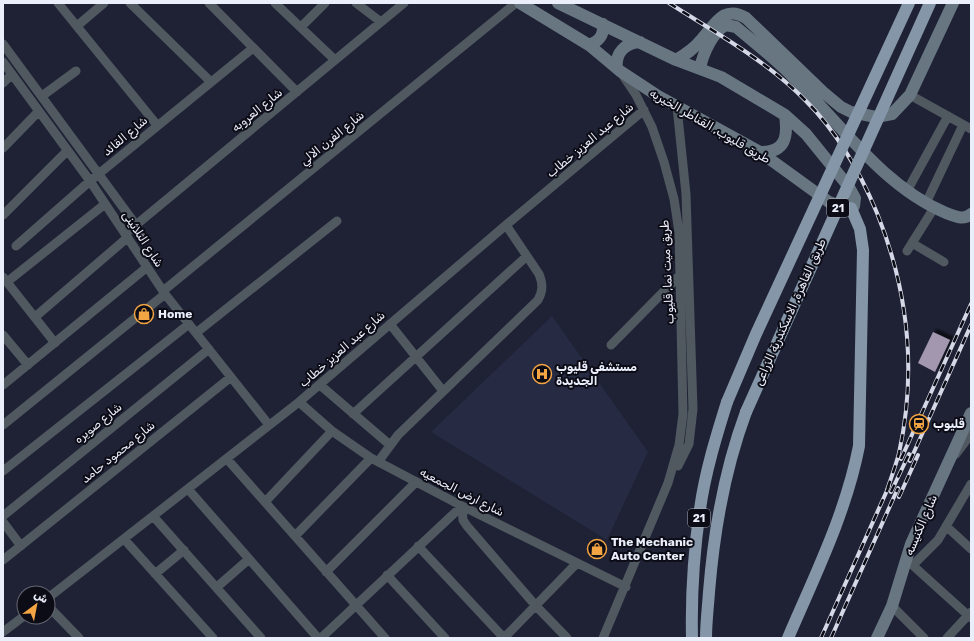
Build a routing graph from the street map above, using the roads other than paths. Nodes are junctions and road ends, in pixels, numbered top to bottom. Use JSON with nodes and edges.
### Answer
{"nodes":[{"id":1,"x":58,"y":3,"type":"edge"},
{"id":2,"x":104,"y":3,"type":"edge"},
{"id":3,"x":130,"y":3,"type":"edge"},
{"id":4,"x":209,"y":3,"type":"edge"},
{"id":5,"x":275,"y":3,"type":"edge"},
{"id":6,"x":325,"y":3,"type":"edge"},
{"id":7,"x":356,"y":3,"type":"edge"},
{"id":8,"x":404,"y":3,"type":"edge"},
{"id":9,"x":516,"y":3,"type":"edge"},
{"id":10,"x":520,"y":3,"type":"edge"},
{"id":11,"x":558,"y":3,"type":"edge"},
{"id":12,"x":909,"y":3,"type":"edge"},
{"id":13,"x":930,"y":3,"type":"edge"},
{"id":14,"x":953,"y":3,"type":"edge"},
{"id":15,"x":732,"y":19,"type":"junction"},
{"id":16,"x":381,"y":22,"type":"junction"},
{"id":17,"x":603,"y":24,"type":"junction"},
{"id":18,"x":77,"y":26,"type":"junction"},
{"id":19,"x":301,"y":27,"type":"junction"},
{"id":20,"x":640,"y":42,"type":"junction"},
{"id":21,"x":3,"y":44,"type":"edge"},
{"id":22,"x":589,"y":45,"type":"junction"},
{"id":23,"x":253,"y":48,"type":"junction"},
{"id":24,"x":335,"y":60,"type":"junction"},
{"id":25,"x":676,"y":60,"type":"junction"},
{"id":26,"x":3,"y":62,"type":"edge"},
{"id":27,"x":700,"y":68,"type":"junction"},
{"id":28,"x":618,"y":70,"type":"junction"},
{"id":29,"x":76,"y":71,"type":"dead end"},
{"id":30,"x":12,"y":74,"type":"junction"},
{"id":31,"x":211,"y":82,"type":"junction"},
{"id":32,"x":3,"y":83,"type":"edge"},
{"id":33,"x":297,"y":92,"type":"junction"},
{"id":34,"x":910,"y":95,"type":"junction"},
{"id":35,"x":42,"y":96,"type":"junction"},
{"id":36,"x":677,"y":107,"type":"junction"},
{"id":37,"x":644,"y":110,"type":"junction"},
{"id":38,"x":39,"y":111,"type":"junction"},
{"id":39,"x":785,"y":114,"type":"junction"},
{"id":40,"x":948,"y":116,"type":"junction"},
{"id":41,"x":157,"y":125,"type":"junction"},
{"id":42,"x":967,"y":127,"type":"edge"},
{"id":43,"x":3,"y":148,"type":"edge"},
{"id":44,"x":68,"y":150,"type":"junction"},
{"id":45,"x":760,"y":152,"type":"junction"},
{"id":46,"x":99,"y":174,"type":"junction"},
{"id":47,"x":90,"y":181,"type":"junction"},
{"id":48,"x":907,"y":191,"type":"junction"},
{"id":49,"x":105,"y":204,"type":"junction"},
{"id":50,"x":930,"y":205,"type":"junction"},
{"id":51,"x":851,"y":208,"type":"junction"},
{"id":52,"x":971,"y":214,"type":"edge"},
{"id":53,"x":3,"y":215,"type":"edge"},
{"id":54,"x":337,"y":221,"type":"dead end"},
{"id":55,"x":136,"y":225,"type":"junction"},
{"id":56,"x":506,"y":225,"type":"junction"},
{"id":57,"x":126,"y":236,"type":"junction"},
{"id":58,"x":16,"y":246,"type":"dead end"},
{"id":59,"x":527,"y":256,"type":"junction"},
{"id":60,"x":944,"y":262,"type":"dead end"},
{"id":61,"x":146,"y":268,"type":"junction"},
{"id":62,"x":680,"y":275,"type":"junction"},
{"id":63,"x":5,"y":280,"type":"edge"},
{"id":64,"x":164,"y":293,"type":"junction"},
{"id":65,"x":35,"y":317,"type":"junction"},
{"id":66,"x":189,"y":324,"type":"junction"},
{"id":67,"x":390,"y":324,"type":"junction"},
{"id":68,"x":196,"y":333,"type":"junction"},
{"id":69,"x":3,"y":335,"type":"edge"},
{"id":70,"x":55,"y":343,"type":"junction"},
{"id":71,"x":611,"y":345,"type":"dead end"},
{"id":72,"x":209,"y":349,"type":"junction"},
{"id":73,"x":416,"y":357,"type":"junction"},
{"id":74,"x":28,"y":366,"type":"junction"},
{"id":75,"x":231,"y":377,"type":"junction"},
{"id":76,"x":5,"y":380,"type":"edge"},
{"id":77,"x":320,"y":385,"type":"junction"},
{"id":78,"x":443,"y":391,"type":"junction"},
{"id":79,"x":299,"y":402,"type":"junction"},
{"id":80,"x":971,"y":413,"type":"edge"},
{"id":81,"x":353,"y":414,"type":"junction"},
{"id":82,"x":3,"y":425,"type":"edge"},
{"id":83,"x":269,"y":425,"type":"junction"},
{"id":84,"x":332,"y":431,"type":"junction"},
{"id":85,"x":971,"y":434,"type":"edge"},
{"id":86,"x":390,"y":446,"type":"junction"},
{"id":87,"x":227,"y":458,"type":"junction"},
{"id":88,"x":375,"y":460,"type":"junction"},
{"id":89,"x":948,"y":464,"type":"junction"},
{"id":90,"x":3,"y":471,"type":"edge"},
{"id":91,"x":416,"y":482,"type":"junction"},
{"id":92,"x":668,"y":483,"type":"junction"},
{"id":93,"x":971,"y":484,"type":"edge"},
{"id":94,"x":188,"y":489,"type":"junction"},
{"id":95,"x":265,"y":502,"type":"junction"},
{"id":96,"x":462,"y":506,"type":"junction"},
{"id":97,"x":3,"y":516,"type":"edge"},
{"id":98,"x":153,"y":516,"type":"junction"},
{"id":99,"x":3,"y":522,"type":"edge"},
{"id":100,"x":946,"y":526,"type":"junction"},
{"id":101,"x":295,"y":536,"type":"junction"},
{"id":102,"x":124,"y":539,"type":"junction"},
{"id":103,"x":21,"y":546,"type":"junction"},
{"id":104,"x":418,"y":546,"type":"junction"},
{"id":105,"x":971,"y":549,"type":"edge"},
{"id":106,"x":184,"y":550,"type":"junction"},
{"id":107,"x":249,"y":559,"type":"junction"},
{"id":108,"x":3,"y":560,"type":"edge"},
{"id":109,"x":910,"y":562,"type":"junction"},
{"id":110,"x":577,"y":563,"type":"junction"},
{"id":111,"x":326,"y":572,"type":"junction"},
{"id":112,"x":155,"y":574,"type":"junction"},
{"id":113,"x":387,"y":575,"type":"junction"},
{"id":114,"x":217,"y":587,"type":"junction"},
{"id":115,"x":626,"y":587,"type":"junction"},
{"id":116,"x":56,"y":592,"type":"edge"},
{"id":117,"x":356,"y":605,"type":"junction"},
{"id":118,"x":536,"y":606,"type":"junction"},
{"id":119,"x":892,"y":606,"type":"junction"},
{"id":120,"x":56,"y":614,"type":"edge"},
{"id":121,"x":970,"y":615,"type":"edge"},
{"id":122,"x":16,"y":622,"type":"edge"},
{"id":123,"x":3,"y":632,"type":"edge"},
{"id":124,"x":79,"y":638,"type":"edge"},
{"id":125,"x":213,"y":638,"type":"edge"},
{"id":126,"x":261,"y":638,"type":"edge"},
{"id":127,"x":320,"y":638,"type":"edge"},
{"id":128,"x":385,"y":638,"type":"edge"},
{"id":129,"x":445,"y":638,"type":"edge"},
{"id":130,"x":504,"y":638,"type":"edge"},
{"id":131,"x":567,"y":638,"type":"edge"},
{"id":132,"x":603,"y":638,"type":"edge"},
{"id":133,"x":692,"y":638,"type":"edge"},
{"id":134,"x":706,"y":638,"type":"edge"},
{"id":135,"x":788,"y":638,"type":"edge"},
{"id":136,"x":877,"y":638,"type":"edge"},
{"id":137,"x":924,"y":638,"type":"edge"},
{"id":138,"x":947,"y":638,"type":"edge"}],
"edges":[{"from":1,"to":18,"type":"street"},
{"from":2,"to":18,"type":"street"},
{"from":3,"to":31,"type":"street"},
{"from":4,"to":23,"type":"street"},
{"from":5,"to":19,"type":"street"},
{"from":6,"to":19,"type":"street"},
{"from":7,"to":16,"type":"street"},
{"from":8,"to":16,"type":"street","name":"شارع العروبه"},
{"from":9,"to":64,"type":"street","name":"شارع الفرن الالي"},
{"from":10,"to":22,"type":"main road","name":"طريق قليوب, القناطر الخيريه"},
{"from":11,"to":17,"type":"main road"},
{"from":12,"to":133,"type":"highway","name":"طريق القاهرة, الاسكندرية الزراعى","number":"21","bridge":true},
{"from":13,"to":134,"type":"highway","name":"طريق القاهرة, الاسكندرية الزراعى","number":"21","bridge":true},
{"from":14,"to":34,"type":"main road"},
{"from":15,"to":25,"type":"main road"},
{"from":15,"to":27,"type":"main road"},
{"from":15,"to":34,"type":"main road"},
{"from":15,"to":48,"type":"main road"},
{"from":16,"to":24,"type":"street","name":"شارع العروبه"},
{"from":17,"to":20,"type":"main road"},
{"from":17,"to":22,"type":"main road"},
{"from":18,"to":41,"type":"street"},
{"from":19,"to":24,"type":"street"},
{"from":20,"to":25,"type":"main road"},
{"from":20,"to":28,"type":"main road"},
{"from":21,"to":35,"type":"street","name":"شارع الثلاثينى"},
{"from":22,"to":28,"type":"main road","name":"طريق قليوب, القناطر الخيريه"},
{"from":23,"to":31,"type":"street","name":"شارع القائد"},
{"from":23,"to":33,"type":"street"},
{"from":24,"to":33,"type":"street","name":"شارع العروبه"},
{"from":25,"to":27,"type":"main road"},
{"from":26,"to":30,"type":"street","name":"شارع الثلاثينى"},
{"from":27,"to":39,"type":"main road"},
{"from":28,"to":36,"type":"main road","name":"طريق قليوب, القناطر الخيريه"},
{"from":28,"to":37,"type":"street","name":"طريق ميت نما, قليوب"},
{"from":29,"to":35,"type":"street"},
{"from":30,"to":32,"type":"street"},
{"from":30,"to":38,"type":"street","name":"شارع الثلاثينى"},
{"from":31,"to":41,"type":"street","name":"شارع القائد"},
{"from":33,"to":55,"type":"street","name":"شارع العروبه"},
{"from":34,"to":40,"type":"street"},
{"from":35,"to":46,"type":"street","name":"شارع الثلاثينى"},
{"from":36,"to":45,"type":"main road","name":"طريق قليوب, القناطر الخيريه"},
{"from":36,"to":92,"type":"street","name":"طريق ميت نما, قليوب"},
{"from":37,"to":56,"type":"street","name":"شارع عبد العزيز خطاب"},
{"from":37,"to":62,"type":"street","name":"طريق ميت نما, قليوب"},
{"from":38,"to":43,"type":"street"},
{"from":38,"to":44,"type":"street","name":"شارع الثلاثينى"},
{"from":39,"to":45,"type":"main road"},
{"from":39,"to":51,"type":"main road"},
{"from":40,"to":42,"type":"street"},
{"from":40,"to":48,"type":"street"},
{"from":41,"to":46,"type":"street","name":"شارع القائد"},
{"from":42,"to":50,"type":"street"},
{"from":44,"to":47,"type":"street","name":"شارع الثلاثينى"},
{"from":44,"to":53,"type":"street"},
{"from":45,"to":51,"type":"main road","name":"طريق قليوب, القناطر الخيريه"},
{"from":46,"to":47,"type":"street","name":"شارع القائد"},
{"from":46,"to":55,"type":"street","name":"شارع الثلاثينى"},
{"from":47,"to":49,"type":"street","name":"شارع الثلاثينى"},
{"from":47,"to":58,"type":"street","name":"شارع القائد"},
{"from":48,"to":50,"type":"main road"},
{"from":49,"to":57,"type":"street","name":"شارع الثلاثينى"},
{"from":49,"to":63,"type":"street"},
{"from":50,"to":52,"type":"main road"},
{"from":50,"to":60,"type":"street"},
{"from":51,"to":135,"type":"highway"},
{"from":54,"to":68,"type":"street"},
{"from":55,"to":57,"type":"street","name":"شارع العروبه"},
{"from":56,"to":59,"type":"street"},
{"from":56,"to":67,"type":"street","name":"شارع عبد العزيز خطاب"},
{"from":57,"to":61,"type":"street","name":"شارع الثلاثينى"},
{"from":57,"to":65,"type":"street","name":"شارع العروبه"},
{"from":59,"to":73,"type":"street"},
{"from":59,"to":78,"type":"street"},
{"from":61,"to":64,"type":"street","name":"شارع الثلاثينى"},
{"from":61,"to":70,"type":"street"},
{"from":62,"to":71,"type":"street"},
{"from":62,"to":92,"type":"street","name":"طريق ميت نما, قليوب"},
{"from":63,"to":65,"type":"street"},
{"from":64,"to":66,"type":"street","name":"شارع الثلاثينى"},
{"from":64,"to":82,"type":"street","name":"شارع الفرن الالي"},
{"from":65,"to":70,"type":"street"},
{"from":66,"to":68,"type":"street","name":"شارع الثلاثينى"},
{"from":66,"to":90,"type":"street"},
{"from":67,"to":73,"type":"street"},
{"from":67,"to":77,"type":"street","name":"شارع عبد العزيز خطاب"},
{"from":68,"to":72,"type":"street","name":"شارع الثلاثينى"},
{"from":69,"to":74,"type":"street"},
{"from":70,"to":74,"type":"street"},
{"from":72,"to":75,"type":"street","name":"شارع الثلاثينى"},
{"from":72,"to":97,"type":"street","name":"شارع صويره"},
{"from":73,"to":78,"type":"street"},
{"from":73,"to":81,"type":"street"},
{"from":74,"to":76,"type":"street"},
{"from":75,"to":83,"type":"street","name":"شارع الثلاثينى"},
{"from":75,"to":103,"type":"street","name":"شارع محمود حامد"},
{"from":77,"to":79,"type":"street","name":"شارع عبد العزيز خطاب"},
{"from":77,"to":81,"type":"street"},
{"from":78,"to":86,"type":"street"},
{"from":79,"to":83,"type":"street","name":"شارع عبد العزيز خطاب"},
{"from":79,"to":84,"type":"street","name":"شارع ارض الجمعيه"},
{"from":80,"to":89,"type":"main road","name":"شارع الكنيسه"},
{"from":81,"to":86,"type":"street"},
{"from":83,"to":87,"type":"street","name":"شارع عبد العزيز خطاب"},
{"from":84,"to":88,"type":"street","name":"شارع ارض الجمعيه"},
{"from":84,"to":95,"type":"street"},
{"from":85,"to":89,"type":"street"},
{"from":86,"to":88,"type":"street"},
{"from":87,"to":94,"type":"street","name":"شارع عبد العزيز خطاب"},
{"from":87,"to":95,"type":"street"},
{"from":88,"to":91,"type":"street","name":"شارع ارض الجمعيه"},
{"from":88,"to":101,"type":"street"},
{"from":89,"to":109,"type":"main road","name":"شارع الكنيسه"},
{"from":91,"to":96,"type":"street","name":"شارع ارض الجمعيه"},
{"from":91,"to":111,"type":"street"},
{"from":92,"to":115,"type":"street","name":"طريق ميت نما, قليوب"},
{"from":93,"to":100,"type":"street"},
{"from":94,"to":98,"type":"street","name":"شارع عبد العزيز خطاب"},
{"from":94,"to":107,"type":"street"},
{"from":95,"to":101,"type":"street"},
{"from":96,"to":104,"type":"street"},
{"from":96,"to":110,"type":"street","name":"شارع ارض الجمعيه"},
{"from":96,"to":118,"type":"street"},
{"from":98,"to":102,"type":"street","name":"شارع عبد العزيز خطاب"},
{"from":98,"to":106,"type":"street"},
{"from":99,"to":103,"type":"street"},
{"from":100,"to":105,"type":"street"},
{"from":100,"to":109,"type":"street"},
{"from":101,"to":111,"type":"street"},
{"from":102,"to":112,"type":"street"},
{"from":102,"to":116,"type":"street","name":"شارع عبد العزيز خطاب"},
{"from":103,"to":108,"type":"street","name":"شارع محمود حامد"},
{"from":104,"to":113,"type":"street"},
{"from":104,"to":130,"type":"street"},
{"from":106,"to":112,"type":"street"},
{"from":106,"to":114,"type":"street"},
{"from":107,"to":114,"type":"street"},
{"from":107,"to":127,"type":"street"},
{"from":109,"to":119,"type":"main road","name":"شارع الكنيسه"},
{"from":109,"to":121,"type":"street"},
{"from":110,"to":115,"type":"street","name":"شارع ارض الجمعيه"},
{"from":110,"to":118,"type":"street"},
{"from":111,"to":117,"type":"street"},
{"from":112,"to":125,"type":"street"},
{"from":113,"to":117,"type":"street"},
{"from":113,"to":129,"type":"street"},
{"from":114,"to":126,"type":"street"},
{"from":115,"to":132,"type":"street","name":"طريق ميت نما, قليوب"},
{"from":117,"to":127,"type":"street"},
{"from":117,"to":128,"type":"street"},
{"from":118,"to":130,"type":"street"},
{"from":118,"to":131,"type":"street"},
{"from":119,"to":136,"type":"main road","name":"شارع الكنيسه"},
{"from":119,"to":137,"type":"street"},
{"from":120,"to":124,"type":"street"},
{"from":121,"to":138,"type":"street"},
{"from":122,"to":123,"type":"street"}]}
